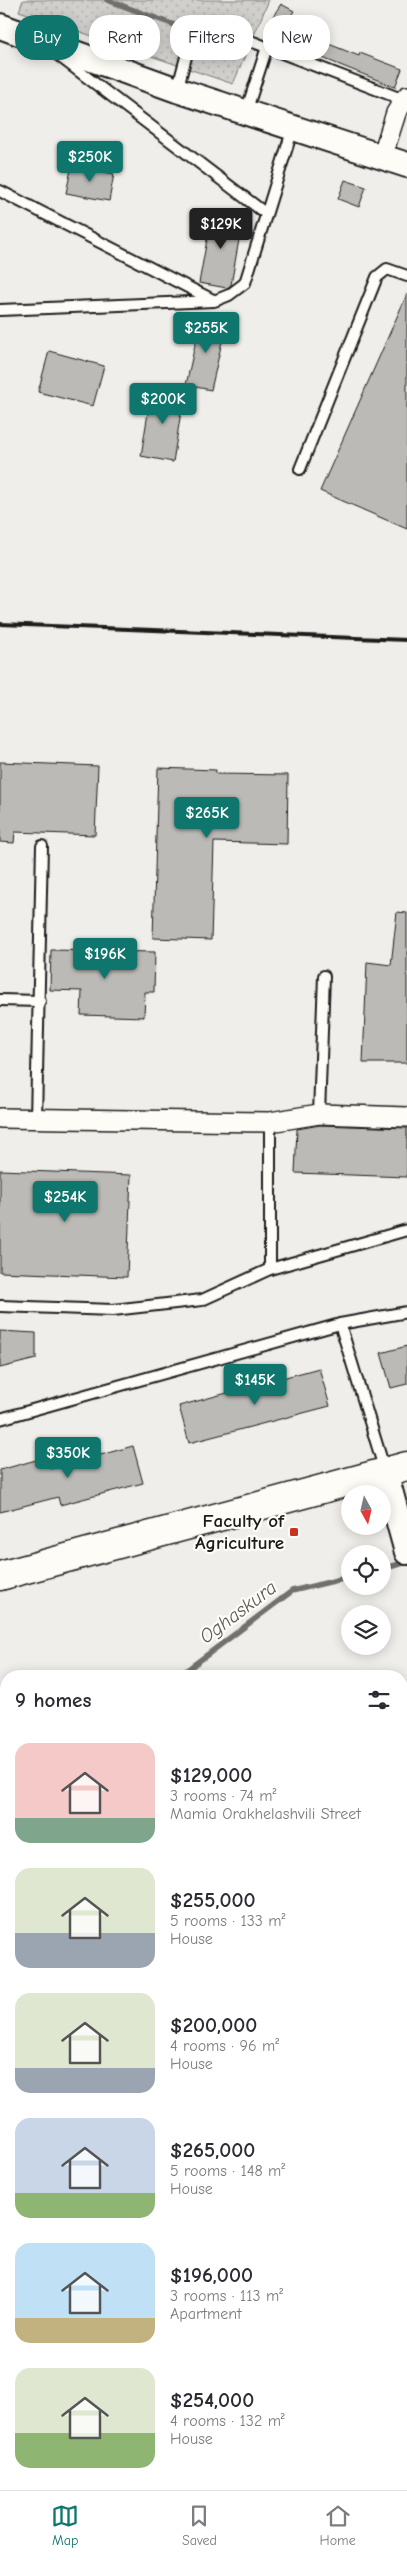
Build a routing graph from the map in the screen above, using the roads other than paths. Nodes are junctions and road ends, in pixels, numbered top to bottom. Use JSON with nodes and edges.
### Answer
{"nodes":[{"id":1,"x":0,"y":26,"type":"edge"},
{"id":2,"x":15,"y":31,"type":"edge"},
{"id":3,"x":263,"y":45,"type":"edge"},
{"id":4,"x":79,"y":55,"type":"edge"},
{"id":5,"x":263,"y":59,"type":"edge"},
{"id":6,"x":64,"y":60,"type":"edge"},
{"id":7,"x":302,"y":60,"type":"edge"},
{"id":8,"x":177,"y":90,"type":"junction"},
{"id":9,"x":406,"y":98,"type":"edge"},
{"id":10,"x":246,"y":112,"type":"junction"},
{"id":11,"x":293,"y":128,"type":"junction"},
{"id":12,"x":382,"y":157,"type":"junction"},
{"id":13,"x":407,"y":165,"type":"edge"},
{"id":14,"x":0,"y":191,"type":"edge"},
{"id":15,"x":265,"y":212,"type":"junction"},
{"id":16,"x":407,"y":276,"type":"edge"},
{"id":17,"x":214,"y":300,"type":"junction"},
{"id":18,"x":0,"y":310,"type":"edge"},
{"id":19,"x":300,"y":469,"type":"dead end"},
{"id":20,"x":42,"y":846,"type":"dead end"},
{"id":21,"x":324,"y":976,"type":"dead end"},
{"id":22,"x":0,"y":1000,"type":"edge"},
{"id":23,"x":40,"y":1001,"type":"junction"},
{"id":24,"x":319,"y":1114,"type":"junction"},
{"id":25,"x":407,"y":1117,"type":"edge"},
{"id":26,"x":0,"y":1118,"type":"edge"},
{"id":27,"x":36,"y":1119,"type":"junction"},
{"id":28,"x":270,"y":1122,"type":"junction"},
{"id":29,"x":407,"y":1230,"type":"edge"},
{"id":30,"x":270,"y":1269,"type":"junction"},
{"id":31,"x":0,"y":1306,"type":"edge"},
{"id":32,"x":407,"y":1312,"type":"edge"},
{"id":33,"x":340,"y":1324,"type":"junction"},
{"id":34,"x":0,"y":1419,"type":"edge"},
{"id":35,"x":396,"y":1469,"type":"edge"},
{"id":36,"x":406,"y":1549,"type":"edge"},
{"id":37,"x":0,"y":1576,"type":"edge"}],
"edges":[{"from":1,"to":2,"type":"street"},
{"from":3,"to":8,"type":"lane"},
{"from":4,"to":8,"type":"street"},
{"from":5,"to":10,"type":"lane"},
{"from":6,"to":15,"type":"lane"},
{"from":7,"to":9,"type":"lane"},
{"from":8,"to":10,"type":"street"},
{"from":9,"to":12,"type":"street"},
{"from":10,"to":11,"type":"street"},
{"from":11,"to":12,"type":"street"},
{"from":11,"to":15,"type":"lane"},
{"from":12,"to":13,"type":"street"},
{"from":14,"to":17,"type":"lane"},
{"from":15,"to":17,"type":"lane"},
{"from":16,"to":19,"type":"lane"},
{"from":17,"to":18,"type":"lane"},
{"from":20,"to":23,"type":"lane"},
{"from":21,"to":24,"type":"lane"},
{"from":22,"to":23,"type":"lane"},
{"from":23,"to":27,"type":"lane"},
{"from":24,"to":25,"type":"street"},
{"from":24,"to":28,"type":"street"},
{"from":26,"to":27,"type":"street"},
{"from":27,"to":28,"type":"street"},
{"from":28,"to":30,"type":"lane"},
{"from":29,"to":30,"type":"lane"},
{"from":30,"to":31,"type":"lane"},
{"from":32,"to":33,"type":"lane"},
{"from":33,"to":34,"type":"lane"},
{"from":33,"to":35,"type":"lane"},
{"from":35,"to":36,"type":"street"},
{"from":35,"to":37,"type":"main road"}]}
